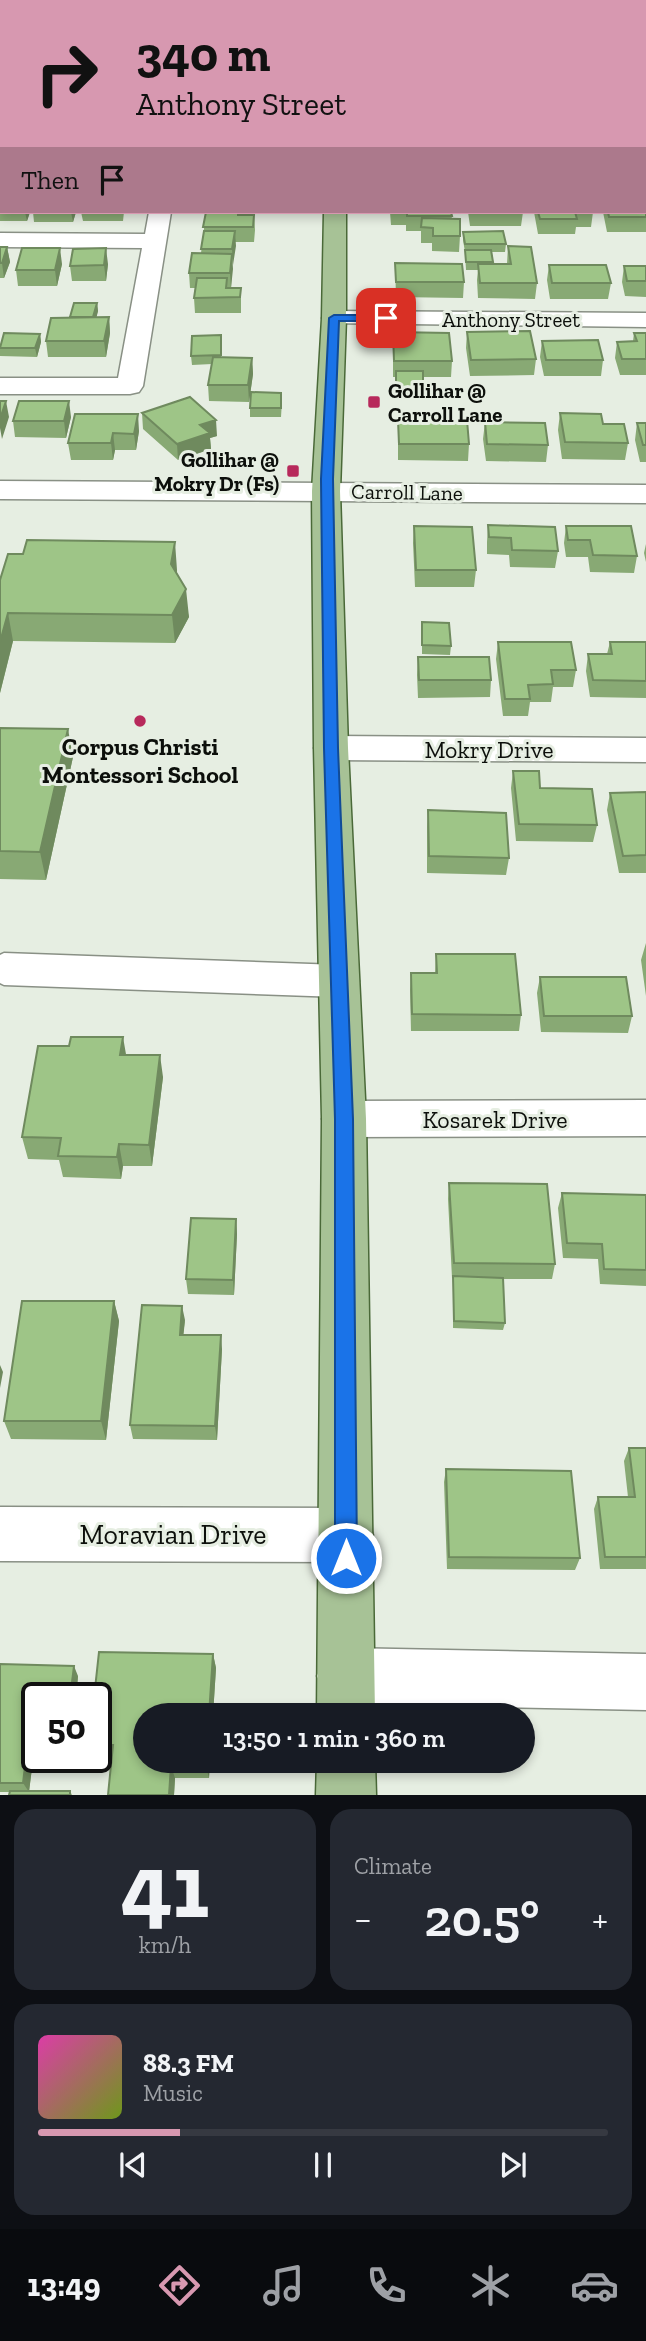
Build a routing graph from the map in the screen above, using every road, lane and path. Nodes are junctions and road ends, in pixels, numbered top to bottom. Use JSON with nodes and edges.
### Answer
{"nodes":[{"id":1,"x":160,"y":214,"type":"edge"},
{"id":2,"x":335,"y":214,"type":"edge"},
{"id":3,"x":0,"y":240,"type":"edge"},
{"id":4,"x":154,"y":241,"type":"junction"},
{"id":5,"x":334,"y":318,"type":"junction"},
{"id":6,"x":646,"y":320,"type":"edge"},
{"id":7,"x":0,"y":386,"type":"edge"},
{"id":8,"x":0,"y":490,"type":"edge"},
{"id":9,"x":326,"y":491,"type":"junction"},
{"id":10,"x":646,"y":494,"type":"edge"},
{"id":11,"x":331,"y":748,"type":"junction"},
{"id":12,"x":646,"y":750,"type":"edge"},
{"id":13,"x":4,"y":969,"type":"dead end"},
{"id":14,"x":339,"y":981,"type":"junction"},
{"id":15,"x":646,"y":1118,"type":"edge"},
{"id":16,"x":344,"y":1119,"type":"junction"},
{"id":17,"x":0,"y":1534,"type":"edge"},
{"id":18,"x":346,"y":1535,"type":"junction"},
{"id":19,"x":646,"y":1682,"type":"edge"},
{"id":20,"x":346,"y":1696,"type":"edge"},
{"id":21,"x":346,"y":1773,"type":"edge"},
{"id":22,"x":346,"y":1795,"type":"edge"}],
"edges":[{"from":1,"to":4,"type":"street"},
{"from":2,"to":5,"type":"main road"},
{"from":3,"to":4,"type":"street"},
{"from":4,"to":7,"type":"street"},
{"from":5,"to":6,"type":"street","name":"Anthony Street"},
{"from":5,"to":9,"type":"main road"},
{"from":8,"to":9,"type":"street","name":"Carroll Lane"},
{"from":9,"to":10,"type":"street","name":"Carroll Lane"},
{"from":9,"to":11,"type":"main road"},
{"from":11,"to":12,"type":"street","name":"Mokry Drive"},
{"from":11,"to":14,"type":"main road"},
{"from":13,"to":14,"type":"street"},
{"from":14,"to":16,"type":"main road"},
{"from":15,"to":16,"type":"street","name":"Kosarek Drive"},
{"from":16,"to":18,"type":"main road"},
{"from":17,"to":18,"type":"street","name":"Moravian Drive"},
{"from":18,"to":20,"type":"main road"},
{"from":19,"to":20,"type":"street"},
{"from":21,"to":22,"type":"main road"}]}
